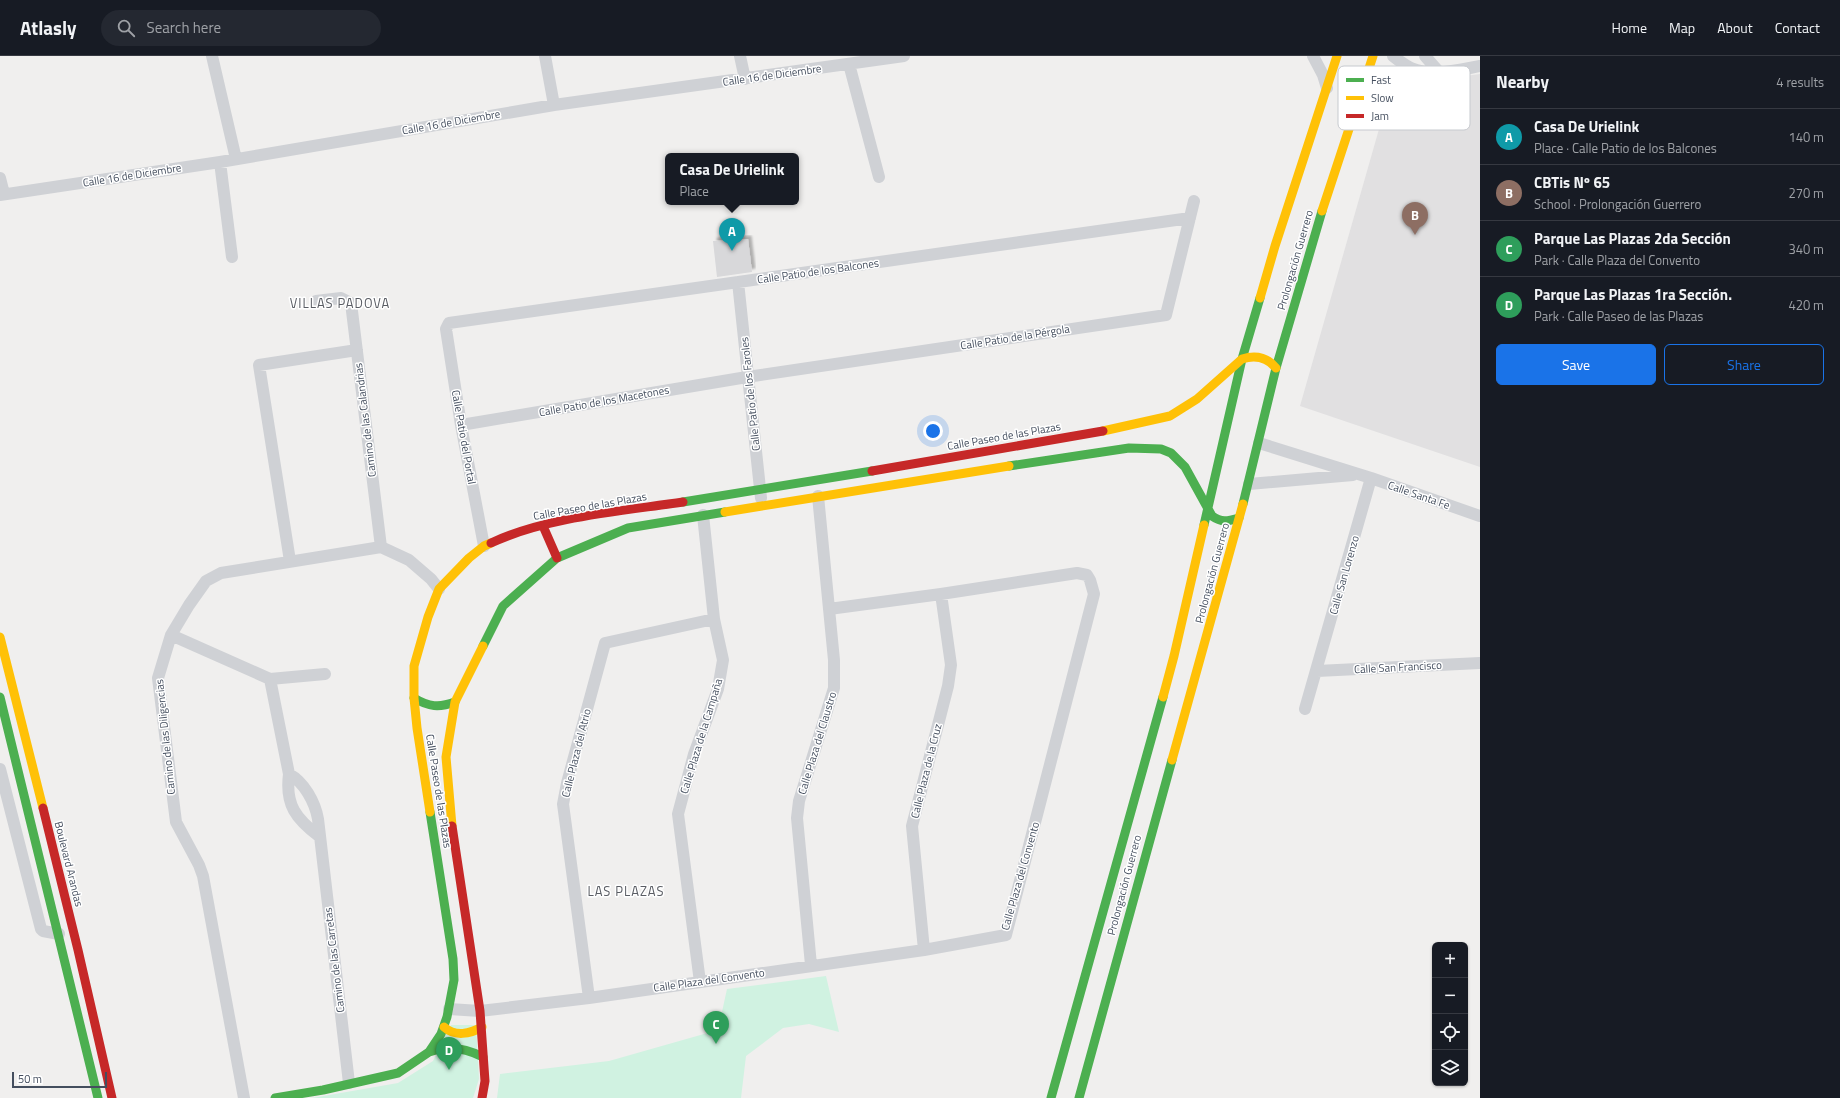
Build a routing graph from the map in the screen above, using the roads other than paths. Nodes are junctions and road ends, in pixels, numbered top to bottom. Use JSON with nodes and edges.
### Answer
{"nodes":[{"id":1,"x":212,"y":56,"type":"edge"},
{"id":2,"x":545,"y":56,"type":"edge"},
{"id":3,"x":740,"y":56,"type":"edge"},
{"id":4,"x":904,"y":56,"type":"edge"},
{"id":5,"x":1314,"y":56,"type":"edge"},
{"id":6,"x":1337,"y":56,"type":"edge"},
{"id":7,"x":1373,"y":56,"type":"edge"},
{"id":8,"x":1392,"y":56,"type":"edge"},
{"id":9,"x":1425,"y":56,"type":"edge"},
{"id":10,"x":849,"y":64,"type":"junction"},
{"id":11,"x":1370,"y":66,"type":"edge"},
{"id":12,"x":1407,"y":66,"type":"edge"},
{"id":13,"x":1434,"y":66,"type":"edge"},
{"id":14,"x":1480,"y":66,"type":"edge"},
{"id":15,"x":1470,"y":67,"type":"edge"},
{"id":16,"x":745,"y":79,"type":"junction"},
{"id":17,"x":1327,"y":88,"type":"junction"},
{"id":18,"x":554,"y":105,"type":"junction"},
{"id":19,"x":1349,"y":130,"type":"edge"},
{"id":20,"x":236,"y":159,"type":"junction"},
{"id":21,"x":220,"y":162,"type":"junction"},
{"id":22,"x":879,"y":177,"type":"dead end"},
{"id":23,"x":0,"y":178,"type":"edge"},
{"id":24,"x":2,"y":195,"type":"edge"},
{"id":25,"x":1194,"y":201,"type":"dead end"},
{"id":26,"x":1190,"y":218,"type":"junction"},
{"id":27,"x":232,"y":256,"type":"dead end"},
{"id":28,"x":738,"y":282,"type":"junction"},
{"id":29,"x":316,"y":301,"type":"dead end"},
{"id":30,"x":447,"y":327,"type":"joint"},
{"id":31,"x":357,"y":350,"type":"junction"},
{"id":32,"x":1242,"y":359,"type":"junction"},
{"id":33,"x":1276,"y":368,"type":"junction"},
{"id":34,"x":747,"y":378,"type":"junction"},
{"id":35,"x":461,"y":425,"type":"junction"},
{"id":36,"x":1259,"y":443,"type":"junction"},
{"id":37,"x":1358,"y":474,"type":"junction"},
{"id":38,"x":1371,"y":478,"type":"junction"},
{"id":39,"x":1249,"y":484,"type":"junction"},
{"id":40,"x":760,"y":490,"type":"junction"},
{"id":41,"x":818,"y":496,"type":"junction"},
{"id":42,"x":762,"y":505,"type":"junction"},
{"id":43,"x":1207,"y":507,"type":"junction"},
{"id":44,"x":703,"y":515,"type":"junction"},
{"id":45,"x":1480,"y":516,"type":"edge"},
{"id":46,"x":1239,"y":518,"type":"junction"},
{"id":47,"x":543,"y":526,"type":"junction"},
{"id":48,"x":484,"y":546,"type":"junction"},
{"id":49,"x":381,"y":547,"type":"junction"},
{"id":50,"x":557,"y":558,"type":"junction"},
{"id":51,"x":290,"y":561,"type":"junction"},
{"id":52,"x":439,"y":589,"type":"junction"},
{"id":53,"x":941,"y":594,"type":"junction"},
{"id":54,"x":829,"y":609,"type":"junction"},
{"id":55,"x":714,"y":619,"type":"junction"},
{"id":56,"x":171,"y":635,"type":"junction"},
{"id":57,"x":0,"y":637,"type":"edge"},
{"id":58,"x":1480,"y":663,"type":"edge"},
{"id":59,"x":1317,"y":671,"type":"junction"},
{"id":60,"x":325,"y":674,"type":"dead end"},
{"id":61,"x":270,"y":679,"type":"junction"},
{"id":62,"x":0,"y":697,"type":"edge"},
{"id":63,"x":414,"y":698,"type":"junction"},
{"id":64,"x":455,"y":702,"type":"junction"},
{"id":65,"x":1159,"y":706,"type":"junction"},
{"id":66,"x":17,"y":707,"type":"junction"},
{"id":67,"x":1305,"y":709,"type":"dead end"},
{"id":68,"x":2,"y":710,"type":"edge"},
{"id":69,"x":1179,"y":712,"type":"junction"},
{"id":70,"x":23,"y":729,"type":"junction"},
{"id":71,"x":4,"y":732,"type":"edge"},
{"id":72,"x":0,"y":769,"type":"edge"},
{"id":73,"x":289,"y":774,"type":"junction"},
{"id":74,"x":320,"y":837,"type":"junction"},
{"id":75,"x":59,"y":934,"type":"junction"},
{"id":76,"x":924,"y":950,"type":"junction"},
{"id":77,"x":811,"y":965,"type":"junction"},
{"id":78,"x":700,"y":982,"type":"junction"},
{"id":79,"x":589,"y":998,"type":"junction"},
{"id":80,"x":449,"y":1009,"type":"junction"},
{"id":81,"x":480,"y":1011,"type":"junction"},
{"id":82,"x":444,"y":1027,"type":"junction"},
{"id":83,"x":482,"y":1027,"type":"junction"},
{"id":84,"x":429,"y":1052,"type":"junction"},
{"id":85,"x":483,"y":1057,"type":"junction"},
{"id":86,"x":349,"y":1083,"type":"junction"},
{"id":87,"x":98,"y":1098,"type":"edge"},
{"id":88,"x":112,"y":1098,"type":"edge"},
{"id":89,"x":244,"y":1098,"type":"edge"},
{"id":90,"x":275,"y":1098,"type":"edge"},
{"id":91,"x":482,"y":1098,"type":"edge"},
{"id":92,"x":1051,"y":1098,"type":"edge"},
{"id":93,"x":1079,"y":1098,"type":"edge"}],
"edges":[{"from":1,"to":20,"type":"street"},
{"from":2,"to":18,"type":"street"},
{"from":3,"to":16,"type":"street"},
{"from":4,"to":10,"type":"street","name":"Calle 16 de Diciembre"},
{"from":5,"to":17,"type":"street"},
{"from":6,"to":17,"type":"main road","name":"Prolongación Guerrero"},
{"from":7,"to":11,"type":"main road","name":"Prolongación Guerrero"},
{"from":8,"to":12,"type":"street"},
{"from":9,"to":13,"type":"street"},
{"from":10,"to":16,"type":"street","name":"Calle 16 de Diciembre"},
{"from":10,"to":22,"type":"street"},
{"from":14,"to":15,"type":"street"},
{"from":16,"to":18,"type":"street","name":"Calle 16 de Diciembre"},
{"from":17,"to":32,"type":"main road","name":"Prolongación Guerrero"},
{"from":18,"to":20,"type":"street","name":"Calle 16 de Diciembre"},
{"from":19,"to":33,"type":"main road","name":"Prolongación Guerrero"},
{"from":20,"to":21,"type":"street","name":"Calle 16 de Diciembre"},
{"from":21,"to":24,"type":"street","name":"Calle 16 de Diciembre"},
{"from":21,"to":27,"type":"street"},
{"from":23,"to":24,"type":"street"},
{"from":25,"to":26,"type":"street","name":"Calle Patio de la Pérgola"},
{"from":26,"to":28,"type":"street","name":"Calle Patio de los Balcones"},
{"from":26,"to":34,"type":"street","name":"Calle Patio de la Pérgola"},
{"from":28,"to":30,"type":"street","name":"Calle Patio de los Balcones"},
{"from":28,"to":34,"type":"street","name":"Calle Patio de los Faroles"},
{"from":29,"to":31,"type":"street"},
{"from":30,"to":35,"type":"street","name":"Calle Patio del Portal"},
{"from":31,"to":49,"type":"street","name":"Camino de las Calandrias"},
{"from":31,"to":51,"type":"street","name":"Camino de las Calandrias"},
{"from":32,"to":33,"type":"main road"},
{"from":32,"to":40,"type":"main road","name":"Calle Paseo de las Plazas"},
{"from":32,"to":43,"type":"main road","name":"Prolongación Guerrero"},
{"from":33,"to":36,"type":"main road","name":"Prolongación Guerrero"},
{"from":34,"to":35,"type":"street","name":"Calle Patio de los Macetones"},
{"from":34,"to":40,"type":"street","name":"Calle Patio de los Faroles"},
{"from":35,"to":48,"type":"street","name":"Calle Patio del Portal"},
{"from":36,"to":37,"type":"street","name":"Calle Santa Fe"},
{"from":36,"to":39,"type":"main road","name":"Prolongación Guerrero"},
{"from":37,"to":38,"type":"street","name":"Calle Santa Fe"},
{"from":37,"to":39,"type":"street","name":"Calle Santa Fe"},
{"from":38,"to":45,"type":"street","name":"Calle Santa Fe"},
{"from":38,"to":59,"type":"street","name":"Calle San Lorenzo"},
{"from":39,"to":46,"type":"main road","name":"Prolongación Guerrero"},
{"from":40,"to":42,"type":"street","name":"Calle Patio de los Faroles"},
{"from":40,"to":47,"type":"main road","name":"Calle Paseo de las Plazas"},
{"from":41,"to":42,"type":"main road","name":"Calle Paseo de las Plazas"},
{"from":41,"to":43,"type":"main road","name":"Calle Paseo de las Plazas"},
{"from":41,"to":54,"type":"street","name":"Calle Plaza del Claustro"},
{"from":42,"to":44,"type":"main road","name":"Calle Paseo de las Plazas"},
{"from":43,"to":46,"type":"main road","name":"Calle Paseo de las Plazas"},
{"from":43,"to":65,"type":"main road","name":"Prolongación Guerrero"},
{"from":44,"to":50,"type":"main road","name":"Calle Paseo de las Plazas"},
{"from":44,"to":55,"type":"street","name":"Calle Plaza de la Campaña"},
{"from":46,"to":69,"type":"main road","name":"Prolongación Guerrero"},
{"from":47,"to":48,"type":"main road","name":"Calle Paseo de las Plazas"},
{"from":47,"to":50,"type":"main road"},
{"from":48,"to":52,"type":"main road","name":"Calle Paseo de las Plazas"},
{"from":49,"to":51,"type":"street","name":"Camino de las Diligencias"},
{"from":49,"to":52,"type":"street"},
{"from":50,"to":64,"type":"main road","name":"Calle Paseo de las Plazas"},
{"from":51,"to":56,"type":"street","name":"Camino de las Diligencias"},
{"from":52,"to":63,"type":"main road","name":"Calle Paseo de las Plazas"},
{"from":53,"to":54,"type":"street","name":"Calle Plaza del Convento"},
{"from":53,"to":76,"type":"street","name":"Calle Plaza de la Cruz"},
{"from":53,"to":76,"type":"street","name":"Calle Plaza del Convento"},
{"from":54,"to":77,"type":"street","name":"Calle Plaza del Claustro"},
{"from":55,"to":78,"type":"street","name":"Calle Plaza de la Campaña"},
{"from":55,"to":79,"type":"street","name":"Calle Plaza del Atrio"},
{"from":56,"to":61,"type":"street"},
{"from":56,"to":89,"type":"street","name":"Camino de las Diligencias"},
{"from":57,"to":66,"type":"main road","name":"Boulevard Arandas"},
{"from":58,"to":59,"type":"street","name":"Calle San Francisco"},
{"from":59,"to":67,"type":"street","name":"Calle San Lorenzo"},
{"from":60,"to":61,"type":"street"},
{"from":61,"to":73,"type":"street"},
{"from":62,"to":68,"type":"main road"},
{"from":63,"to":64,"type":"main road"},
{"from":63,"to":80,"type":"main road","name":"Calle Paseo de las Plazas"},
{"from":64,"to":81,"type":"main road","name":"Calle Paseo de las Plazas"},
{"from":65,"to":69,"type":"main road"},
{"from":65,"to":92,"type":"main road","name":"Prolongación Guerrero"},
{"from":66,"to":68,"type":"street"},
{"from":66,"to":70,"type":"main road","name":"Boulevard Arandas"},
{"from":68,"to":71,"type":"main road"},
{"from":69,"to":93,"type":"main road","name":"Prolongación Guerrero"},
{"from":70,"to":71,"type":"street"},
{"from":70,"to":88,"type":"main road","name":"Boulevard Arandas"},
{"from":71,"to":75,"type":"main road"},
{"from":72,"to":75,"type":"street"},
{"from":73,"to":74,"type":"street","name":"Camino de las Carretas"},
{"from":73,"to":74,"type":"street"},
{"from":74,"to":86,"type":"street","name":"Camino de las Carretas"},
{"from":75,"to":87,"type":"main road"},
{"from":76,"to":77,"type":"street","name":"Calle Plaza del Convento"},
{"from":77,"to":78,"type":"street","name":"Calle Plaza del Convento"},
{"from":78,"to":79,"type":"street","name":"Calle Plaza del Convento"},
{"from":79,"to":81,"type":"street","name":"Calle Plaza del Convento"},
{"from":80,"to":81,"type":"street","name":"Calle Plaza del Convento"},
{"from":80,"to":82,"type":"main road","name":"Calle Paseo de las Plazas"},
{"from":81,"to":83,"type":"main road","name":"Calle Paseo de las Plazas"},
{"from":82,"to":83,"type":"main road"},
{"from":82,"to":84,"type":"main road","name":"Calle Paseo de las Plazas"},
{"from":83,"to":85,"type":"main road","name":"Calle Paseo de las Plazas"},
{"from":84,"to":85,"type":"main road"},
{"from":84,"to":86,"type":"main road","name":"Calle Paseo de las Plazas"},
{"from":85,"to":91,"type":"main road","name":"Calle Paseo de las Plazas"},
{"from":86,"to":90,"type":"main road","name":"Calle Paseo de las Plazas"}]}
